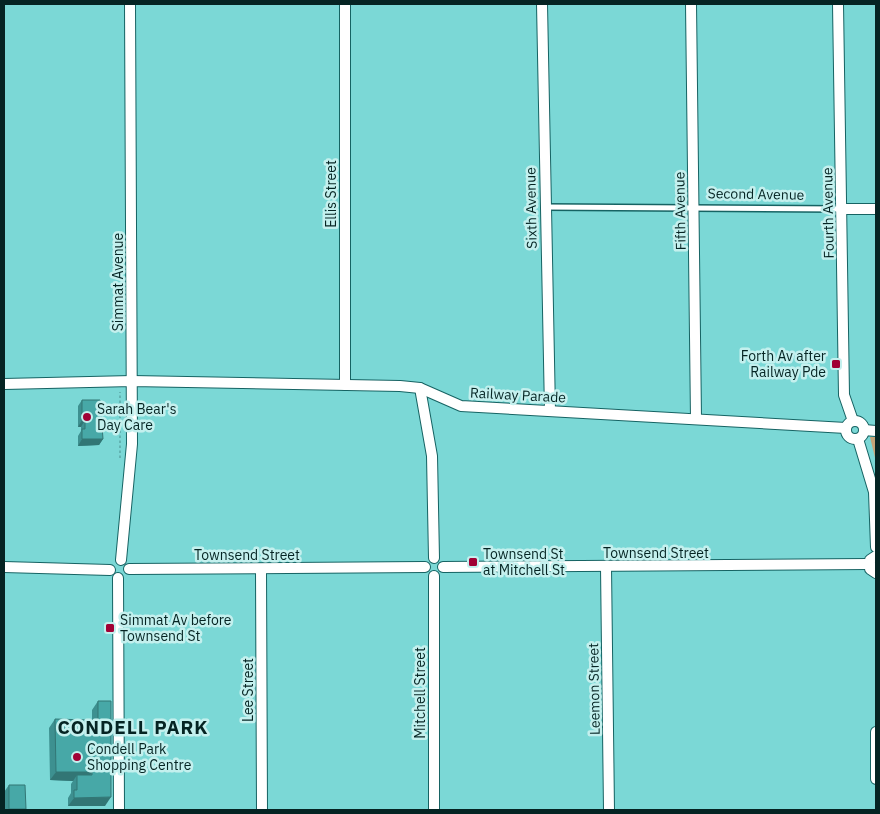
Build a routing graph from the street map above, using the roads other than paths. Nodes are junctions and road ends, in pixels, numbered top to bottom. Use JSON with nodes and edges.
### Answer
{"nodes":[{"id":1,"x":130,"y":4,"type":"edge"},
{"id":2,"x":344,"y":4,"type":"edge"},
{"id":3,"x":542,"y":4,"type":"edge"},
{"id":4,"x":690,"y":4,"type":"edge"},
{"id":5,"x":838,"y":4,"type":"edge"},
{"id":6,"x":545,"y":207,"type":"junction"},
{"id":7,"x":694,"y":207,"type":"junction"},
{"id":8,"x":841,"y":209,"type":"junction"},
{"id":9,"x":876,"y":209,"type":"edge"},
{"id":10,"x":132,"y":381,"type":"junction"},
{"id":11,"x":4,"y":384,"type":"edge"},
{"id":12,"x":344,"y":385,"type":"junction"},
{"id":13,"x":420,"y":388,"type":"junction"},
{"id":14,"x":550,"y":411,"type":"junction"},
{"id":15,"x":696,"y":419,"type":"junction"},
{"id":16,"x":849,"y":424,"type":"junction"},
{"id":17,"x":876,"y":431,"type":"edge"},
{"id":18,"x":861,"y":434,"type":"junction"},
{"id":19,"x":873,"y":470,"type":"edge"},
{"id":20,"x":876,"y":547,"type":"edge"},
{"id":21,"x":876,"y":556,"type":"edge"},
{"id":22,"x":434,"y":558,"type":"junction"},
{"id":23,"x":121,"y":560,"type":"junction"},
{"id":24,"x":868,"y":564,"type":"junction"},
{"id":25,"x":4,"y":567,"type":"edge"},
{"id":26,"x":425,"y":567,"type":"junction"},
{"id":27,"x":443,"y":567,"type":"junction"},
{"id":28,"x":606,"y":567,"type":"junction"},
{"id":29,"x":129,"y":569,"type":"junction"},
{"id":30,"x":110,"y":570,"type":"junction"},
{"id":31,"x":261,"y":570,"type":"junction"},
{"id":32,"x":876,"y":573,"type":"edge"},
{"id":33,"x":434,"y":576,"type":"junction"},
{"id":34,"x":118,"y":578,"type":"junction"},
{"id":35,"x":876,"y":732,"type":"edge"},
{"id":36,"x":876,"y":779,"type":"edge"},
{"id":37,"x":119,"y":810,"type":"edge"},
{"id":38,"x":262,"y":810,"type":"edge"},
{"id":39,"x":434,"y":810,"type":"edge"},
{"id":40,"x":609,"y":810,"type":"edge"}],
"edges":[{"from":1,"to":10,"type":"street","name":"Simmat Avenue"},
{"from":2,"to":12,"type":"street","name":"Ellis Street"},
{"from":3,"to":6,"type":"street","name":"Sixth Avenue"},
{"from":4,"to":7,"type":"street","name":"Fifth Avenue"},
{"from":5,"to":8,"type":"street","name":"Fourth Avenue"},
{"from":6,"to":7,"type":"lane","name":"Second Avenue"},
{"from":6,"to":14,"type":"street","name":"Sixth Avenue"},
{"from":7,"to":8,"type":"lane","name":"Second Avenue"},
{"from":7,"to":15,"type":"street","name":"Fifth Avenue"},
{"from":8,"to":9,"type":"street","name":"Second Avenue"},
{"from":8,"to":16,"type":"street","name":"Fourth Avenue"},
{"from":10,"to":11,"type":"street","name":"Railway Parade"},
{"from":10,"to":12,"type":"street","name":"Railway Parade"},
{"from":10,"to":23,"type":"street","name":"Simmat Avenue"},
{"from":12,"to":13,"type":"street","name":"Railway Parade"},
{"from":13,"to":14,"type":"street","name":"Railway Parade"},
{"from":13,"to":22,"type":"street"},
{"from":14,"to":15,"type":"street","name":"Railway Parade"},
{"from":15,"to":16,"type":"street","name":"Railway Parade"},
{"from":16,"to":18,"type":"street"},
{"from":16,"to":18,"type":"street"},
{"from":17,"to":18,"type":"street"},
{"from":18,"to":19,"type":"street"},
{"from":19,"to":20,"type":"street"},
{"from":21,"to":24,"type":"street"},
{"from":22,"to":26,"type":"street"},
{"from":22,"to":27,"type":"street"},
{"from":23,"to":29,"type":"street"},
{"from":23,"to":30,"type":"street"},
{"from":24,"to":28,"type":"street","name":"Townsend Street"},
{"from":24,"to":32,"type":"street"},
{"from":25,"to":30,"type":"street"},
{"from":26,"to":31,"type":"street","name":"Townsend Street"},
{"from":26,"to":33,"type":"street"},
{"from":27,"to":28,"type":"street","name":"Townsend Street"},
{"from":27,"to":33,"type":"street"},
{"from":28,"to":40,"type":"street","name":"Leemon Street"},
{"from":29,"to":31,"type":"street","name":"Townsend Street"},
{"from":29,"to":34,"type":"street"},
{"from":30,"to":34,"type":"street"},
{"from":31,"to":38,"type":"street","name":"Lee Street"},
{"from":33,"to":39,"type":"street","name":"Mitchell Street"},
{"from":34,"to":37,"type":"street"},
{"from":35,"to":36,"type":"street"}]}
